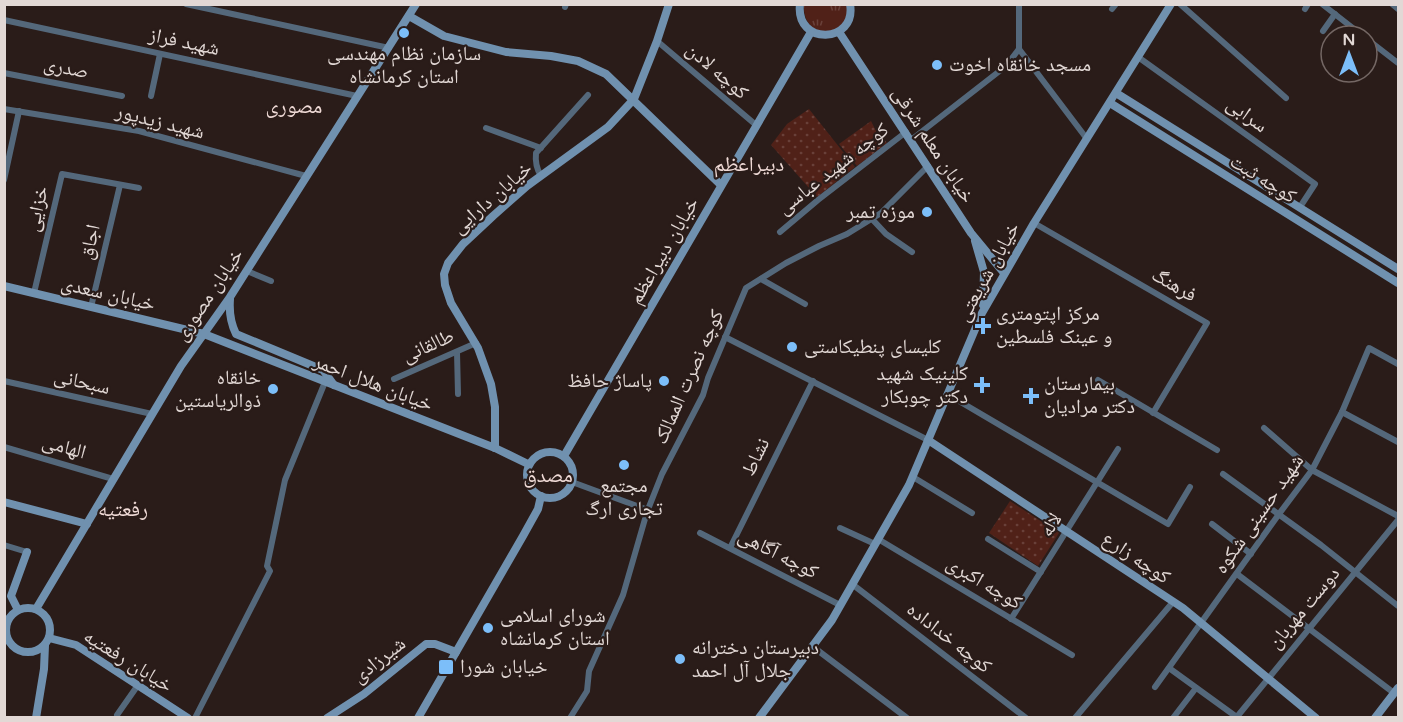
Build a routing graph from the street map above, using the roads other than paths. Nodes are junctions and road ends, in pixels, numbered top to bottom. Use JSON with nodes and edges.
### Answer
{"nodes":[{"id":1,"x":186,"y":4,"type":"edge"},
{"id":2,"x":416,"y":4,"type":"edge"},
{"id":3,"x":669,"y":4,"type":"edge"},
{"id":4,"x":800,"y":4,"type":"edge"},
{"id":5,"x":850,"y":4,"type":"edge"},
{"id":6,"x":1019,"y":4,"type":"edge"},
{"id":7,"x":1171,"y":4,"type":"edge"},
{"id":8,"x":1180,"y":4,"type":"edge"},
{"id":9,"x":1322,"y":4,"type":"edge"},
{"id":10,"x":1392,"y":4,"type":"edge"},
{"id":11,"x":1398,"y":9,"type":"edge"},
{"id":12,"x":1335,"y":14,"type":"junction"},
{"id":13,"x":409,"y":16,"type":"junction"},
{"id":14,"x":4,"y":20,"type":"edge"},
{"id":15,"x":1328,"y":24,"type":"edge"},
{"id":16,"x":1348,"y":24,"type":"edge"},
{"id":17,"x":811,"y":32,"type":"junction"},
{"id":18,"x":839,"y":32,"type":"junction"},
{"id":19,"x":657,"y":41,"type":"junction"},
{"id":20,"x":389,"y":48,"type":"junction"},
{"id":21,"x":1019,"y":49,"type":"junction"},
{"id":22,"x":1379,"y":49,"type":"edge"},
{"id":23,"x":160,"y":54,"type":"junction"},
{"id":24,"x":1138,"y":57,"type":"junction"},
{"id":25,"x":1398,"y":63,"type":"edge"},
{"id":26,"x":4,"y":73,"type":"edge"},
{"id":27,"x":1116,"y":93,"type":"junction"},
{"id":28,"x":588,"y":95,"type":"dead end"},
{"id":29,"x":122,"y":96,"type":"dead end"},
{"id":30,"x":151,"y":96,"type":"dead end"},
{"id":31,"x":357,"y":96,"type":"junction"},
{"id":32,"x":1286,"y":98,"type":"dead end"},
{"id":33,"x":634,"y":99,"type":"junction"},
{"id":34,"x":1110,"y":104,"type":"junction"},
{"id":35,"x":4,"y":108,"type":"edge"},
{"id":36,"x":19,"y":111,"type":"junction"},
{"id":37,"x":1155,"y":116,"type":"junction"},
{"id":38,"x":756,"y":125,"type":"junction"},
{"id":39,"x":1148,"y":126,"type":"junction"},
{"id":40,"x":486,"y":128,"type":"dead end"},
{"id":41,"x":908,"y":136,"type":"junction"},
{"id":42,"x":1087,"y":139,"type":"junction"},
{"id":43,"x":541,"y":148,"type":"junction"},
{"id":44,"x":928,"y":166,"type":"junction"},
{"id":45,"x":306,"y":176,"type":"junction"},
{"id":46,"x":541,"y":176,"type":"junction"},
{"id":47,"x":4,"y":180,"type":"edge"},
{"id":48,"x":1261,"y":183,"type":"junction"},
{"id":49,"x":120,"y":185,"type":"junction"},
{"id":50,"x":721,"y":185,"type":"junction"},
{"id":51,"x":139,"y":188,"type":"dead end"},
{"id":52,"x":1255,"y":194,"type":"junction"},
{"id":53,"x":1300,"y":207,"type":"junction"},
{"id":54,"x":872,"y":219,"type":"junction"},
{"id":55,"x":1034,"y":224,"type":"junction"},
{"id":56,"x":780,"y":232,"type":"dead end"},
{"id":57,"x":971,"y":233,"type":"junction"},
{"id":58,"x":912,"y":252,"type":"dead end"},
{"id":59,"x":1398,"y":269,"type":"edge"},
{"id":60,"x":246,"y":270,"type":"junction"},
{"id":61,"x":1004,"y":273,"type":"junction"},
{"id":62,"x":761,"y":279,"type":"junction"},
{"id":63,"x":271,"y":281,"type":"dead end"},
{"id":64,"x":1398,"y":283,"type":"edge"},
{"id":65,"x":4,"y":286,"type":"edge"},
{"id":66,"x":34,"y":293,"type":"junction"},
{"id":67,"x":230,"y":297,"type":"junction"},
{"id":68,"x":805,"y":304,"type":"dead end"},
{"id":69,"x":92,"y":307,"type":"junction"},
{"id":70,"x":982,"y":313,"type":"junction"},
{"id":71,"x":204,"y":334,"type":"junction"},
{"id":72,"x":725,"y":337,"type":"junction"},
{"id":73,"x":476,"y":343,"type":"junction"},
{"id":74,"x":457,"y":351,"type":"junction"},
{"id":75,"x":1398,"y":364,"type":"edge"},
{"id":76,"x":394,"y":379,"type":"dead end"},
{"id":77,"x":1098,"y":380,"type":"dead end"},
{"id":78,"x":4,"y":381,"type":"edge"},
{"id":79,"x":813,"y":381,"type":"junction"},
{"id":80,"x":329,"y":384,"type":"junction"},
{"id":81,"x":458,"y":394,"type":"dead end"},
{"id":82,"x":947,"y":394,"type":"junction"},
{"id":83,"x":1342,"y":412,"type":"junction"},
{"id":84,"x":1153,"y":413,"type":"junction"},
{"id":85,"x":152,"y":414,"type":"junction"},
{"id":86,"x":1264,"y":428,"type":"dead end"},
{"id":87,"x":928,"y":440,"type":"junction"},
{"id":88,"x":1398,"y":442,"type":"edge"},
{"id":89,"x":4,"y":447,"type":"edge"},
{"id":90,"x":495,"y":448,"type":"junction"},
{"id":91,"x":1118,"y":449,"type":"dead end"},
{"id":92,"x":1217,"y":450,"type":"dead end"},
{"id":93,"x":564,"y":456,"type":"junction"},
{"id":94,"x":528,"y":465,"type":"junction"},
{"id":95,"x":1312,"y":470,"type":"junction"},
{"id":96,"x":1223,"y":474,"type":"dead end"},
{"id":97,"x":913,"y":477,"type":"junction"},
{"id":98,"x":113,"y":479,"type":"junction"},
{"id":99,"x":572,"y":482,"type":"junction"},
{"id":100,"x":1097,"y":483,"type":"junction"},
{"id":101,"x":1190,"y":487,"type":"dead end"},
{"id":102,"x":544,"y":497,"type":"junction"},
{"id":103,"x":4,"y":502,"type":"edge"},
{"id":104,"x":648,"y":510,"type":"junction"},
{"id":105,"x":972,"y":513,"type":"dead end"},
{"id":106,"x":1279,"y":513,"type":"junction"},
{"id":107,"x":1398,"y":518,"type":"edge"},
{"id":108,"x":87,"y":524,"type":"junction"},
{"id":109,"x":1212,"y":524,"type":"dead end"},
{"id":110,"x":840,"y":528,"type":"dead end"},
{"id":111,"x":1066,"y":531,"type":"junction"},
{"id":112,"x":700,"y":533,"type":"dead end"},
{"id":113,"x":988,"y":539,"type":"dead end"},
{"id":114,"x":877,"y":542,"type":"junction"},
{"id":115,"x":4,"y":546,"type":"edge"},
{"id":116,"x":729,"y":548,"type":"junction"},
{"id":117,"x":27,"y":552,"type":"joint"},
{"id":118,"x":1251,"y":554,"type":"junction"},
{"id":119,"x":1041,"y":572,"type":"junction"},
{"id":120,"x":1356,"y":572,"type":"junction"},
{"id":121,"x":1237,"y":573,"type":"junction"},
{"id":122,"x":852,"y":584,"type":"junction"},
{"id":123,"x":1173,"y":602,"type":"junction"},
{"id":124,"x":840,"y":605,"type":"junction"},
{"id":125,"x":1398,"y":606,"type":"edge"},
{"id":126,"x":36,"y":609,"type":"junction"},
{"id":127,"x":18,"y":610,"type":"junction"},
{"id":128,"x":1011,"y":619,"type":"junction"},
{"id":129,"x":1201,"y":623,"type":"junction"},
{"id":130,"x":1310,"y":627,"type":"junction"},
{"id":131,"x":5,"y":631,"type":"edge"},
{"id":132,"x":47,"y":642,"type":"junction"},
{"id":133,"x":812,"y":646,"type":"junction"},
{"id":134,"x":456,"y":652,"type":"junction"},
{"id":135,"x":1072,"y":655,"type":"dead end"},
{"id":136,"x":1169,"y":668,"type":"junction"},
{"id":137,"x":1268,"y":679,"type":"junction"},
{"id":138,"x":138,"y":685,"type":"junction"},
{"id":139,"x":1155,"y":687,"type":"dead end"},
{"id":140,"x":1196,"y":688,"type":"junction"},
{"id":141,"x":1396,"y":691,"type":"edge"},
{"id":142,"x":117,"y":714,"type":"dead end"},
{"id":143,"x":36,"y":717,"type":"edge"},
{"id":144,"x":188,"y":717,"type":"edge"},
{"id":145,"x":195,"y":717,"type":"edge"},
{"id":146,"x":327,"y":717,"type":"edge"},
{"id":147,"x":418,"y":717,"type":"edge"},
{"id":148,"x":423,"y":717,"type":"edge"},
{"id":149,"x":570,"y":717,"type":"edge"},
{"id":150,"x":759,"y":717,"type":"edge"},
{"id":151,"x":906,"y":717,"type":"edge"},
{"id":152,"x":1026,"y":717,"type":"edge"},
{"id":153,"x":1076,"y":717,"type":"edge"},
{"id":154,"x":1173,"y":717,"type":"edge"},
{"id":155,"x":1237,"y":717,"type":"edge"},
{"id":156,"x":1316,"y":717,"type":"edge"},
{"id":157,"x":1375,"y":717,"type":"edge"}],
"edges":[{"from":1,"to":20,"type":"street"},
{"from":2,"to":13,"type":"main road","name":"خیابان مصوری"},
{"from":3,"to":19,"type":"main road","name":"خیابان دارایی"},
{"from":4,"to":17,"type":"main road"},
{"from":5,"to":18,"type":"main road"},
{"from":6,"to":21,"type":"street"},
{"from":7,"to":24,"type":"main road","name":"خیابان شریعتی"},
{"from":8,"to":32,"type":"street"},
{"from":9,"to":12,"type":"street"},
{"from":10,"to":11,"type":"street"},
{"from":12,"to":15,"type":"street"},
{"from":12,"to":16,"type":"street"},
{"from":13,"to":20,"type":"main road","name":"خیابان مصوری"},
{"from":13,"to":33,"type":"main road"},
{"from":14,"to":23,"type":"street","name":"شهید فراز"},
{"from":17,"to":18,"type":"main road"},
{"from":17,"to":38,"type":"main road","name":"خیابان دبیراعظم"},
{"from":18,"to":41,"type":"main road","name":"خیابان معلم شرقی"},
{"from":19,"to":33,"type":"main road","name":"خیابان دارایی"},
{"from":19,"to":38,"type":"street","name":"کوچه لادن"},
{"from":20,"to":31,"type":"main road","name":"خیابان مصوری"},
{"from":21,"to":41,"type":"street","name":"کوچه شهید عباسی"},
{"from":21,"to":42,"type":"street"},
{"from":22,"to":25,"type":"street"},
{"from":23,"to":30,"type":"street"},
{"from":23,"to":31,"type":"street","name":"شهید فراز"},
{"from":24,"to":27,"type":"main road","name":"خیابان شریعتی"},
{"from":24,"to":53,"type":"street","name":"سرابی"},
{"from":26,"to":29,"type":"street","name":"صدری"},
{"from":27,"to":34,"type":"main road","name":"خیابان شریعتی"},
{"from":27,"to":37,"type":"main road","name":"کوچه ثبت"},
{"from":28,"to":43,"type":"street"},
{"from":31,"to":45,"type":"main road","name":"خیابان مصوری"},
{"from":33,"to":46,"type":"main road","name":"خیابان دارایی"},
{"from":33,"to":50,"type":"main road"},
{"from":34,"to":39,"type":"main road","name":"کوچه ثبت"},
{"from":34,"to":42,"type":"main road","name":"خیابان شریعتی"},
{"from":35,"to":36,"type":"street","name":"شهید زیدپور"},
{"from":36,"to":45,"type":"street","name":"شهید زیدپور"},
{"from":36,"to":47,"type":"street"},
{"from":37,"to":39,"type":"main road"},
{"from":37,"to":48,"type":"main road","name":"کوچه ثبت"},
{"from":38,"to":50,"type":"main road","name":"خیابان دبیراعظم"},
{"from":39,"to":52,"type":"main road","name":"کوچه ثبت"},
{"from":40,"to":43,"type":"street"},
{"from":41,"to":44,"type":"main road","name":"خیابان معلم شرقی"},
{"from":41,"to":56,"type":"street","name":"کوچه شهید عباسی"},
{"from":42,"to":55,"type":"main road","name":"خیابان شریعتی"},
{"from":43,"to":46,"type":"street"},
{"from":44,"to":54,"type":"street","name":"کوچه نصرت الممالک"},
{"from":44,"to":57,"type":"main road","name":"خیابان معلم شرقی"},
{"from":45,"to":60,"type":"main road","name":"خیابان مصوری"},
{"from":46,"to":73,"type":"main road","name":"خیابان دارایی"},
{"from":48,"to":52,"type":"main road"},
{"from":48,"to":53,"type":"main road","name":"کوچه ثبت"},
{"from":49,"to":51,"type":"street","name":"خزایی"},
{"from":49,"to":66,"type":"street","name":"خزایی"},
{"from":49,"to":69,"type":"street","name":"اجاق"},
{"from":50,"to":93,"type":"main road","name":"خیابان دبیراعظم"},
{"from":52,"to":64,"type":"main road","name":"کوچه ثبت"},
{"from":53,"to":59,"type":"main road","name":"کوچه ثبت"},
{"from":54,"to":58,"type":"street"},
{"from":54,"to":62,"type":"street","name":"کوچه نصرت الممالک"},
{"from":55,"to":61,"type":"main road","name":"خیابان شریعتی"},
{"from":55,"to":84,"type":"street","name":"فرهنگ"},
{"from":57,"to":61,"type":"main road","name":"خیابان معلم شرقی"},
{"from":57,"to":70,"type":"main road"},
{"from":60,"to":63,"type":"street"},
{"from":60,"to":67,"type":"main road","name":"خیابان مصوری"},
{"from":61,"to":70,"type":"main road","name":"خیابان شریعتی"},
{"from":62,"to":68,"type":"street"},
{"from":62,"to":72,"type":"street","name":"کوچه نصرت الممالک"},
{"from":65,"to":66,"type":"main road","name":"خیابان سعدی"},
{"from":66,"to":69,"type":"main road","name":"خیابان سعدی"},
{"from":67,"to":71,"type":"main road","name":"خیابان مصوری"},
{"from":67,"to":80,"type":"main road"},
{"from":69,"to":71,"type":"main road","name":"خیابان سعدی"},
{"from":70,"to":82,"type":"main road","name":"خیابان شریعتی"},
{"from":71,"to":80,"type":"main road","name":"خیابان هلال احمر"},
{"from":71,"to":85,"type":"main road","name":"خیابان مصوری"},
{"from":72,"to":79,"type":"street"},
{"from":72,"to":104,"type":"street","name":"کوچه نصرت الممالک"},
{"from":73,"to":74,"type":"street","name":"طالقانی"},
{"from":73,"to":90,"type":"main road","name":"خیابان دارایی"},
{"from":74,"to":76,"type":"street","name":"طالقانی"},
{"from":74,"to":81,"type":"street"},
{"from":75,"to":83,"type":"street","name":"شهید حسینی شکوه"},
{"from":77,"to":84,"type":"street"},
{"from":78,"to":85,"type":"street","name":"سبحانی"},
{"from":79,"to":87,"type":"street"},
{"from":79,"to":116,"type":"street","name":"نشاط"},
{"from":80,"to":90,"type":"main road","name":"خیابان هلال احمر"},
{"from":80,"to":145,"type":"street"},
{"from":82,"to":87,"type":"main road","name":"خیابان شریعتی"},
{"from":82,"to":100,"type":"street"},
{"from":83,"to":88,"type":"street"},
{"from":83,"to":95,"type":"street","name":"شهید حسینی شکوه"},
{"from":84,"to":92,"type":"street"},
{"from":85,"to":98,"type":"main road","name":"خیابان مصوری"},
{"from":86,"to":95,"type":"street"},
{"from":87,"to":97,"type":"main road","name":"خیابان شریعتی"},
{"from":87,"to":111,"type":"main road","name":"کوچه زارع"},
{"from":89,"to":98,"type":"street","name":"الهامی"},
{"from":90,"to":94,"type":"main road","name":"خیابان هلال احمر"},
{"from":91,"to":100,"type":"street","name":"لاله"},
{"from":93,"to":94,"type":"main road"},
{"from":93,"to":99,"type":"main road"},
{"from":94,"to":102,"type":"main road"},
{"from":95,"to":106,"type":"street","name":"شهید حسینی شکوه"},
{"from":95,"to":107,"type":"street"},
{"from":96,"to":106,"type":"street"},
{"from":97,"to":105,"type":"street"},
{"from":97,"to":114,"type":"main road","name":"خیابان شریعتی"},
{"from":98,"to":108,"type":"main road","name":"خیابان مصوری"},
{"from":99,"to":102,"type":"main road"},
{"from":99,"to":104,"type":"street"},
{"from":100,"to":101,"type":"street"},
{"from":100,"to":111,"type":"street","name":"لاله"},
{"from":102,"to":134,"type":"main road"},
{"from":102,"to":148,"type":"main road"},
{"from":103,"to":108,"type":"main road"},
{"from":104,"to":149,"type":"street","name":"کوچه نصرت الممالک"},
{"from":106,"to":118,"type":"street","name":"شهید حسینی شکوه"},
{"from":106,"to":120,"type":"street"},
{"from":107,"to":120,"type":"street","name":"دوست مهربان"},
{"from":108,"to":126,"type":"main road","name":"خیابان مصوری"},
{"from":109,"to":118,"type":"street"},
{"from":110,"to":114,"type":"street","name":"کوچه اکبری"},
{"from":111,"to":119,"type":"street","name":"لاله"},
{"from":111,"to":123,"type":"main road","name":"کوچه زارع"},
{"from":112,"to":116,"type":"street","name":"کوچه آگاهی"},
{"from":113,"to":119,"type":"street"},
{"from":114,"to":122,"type":"main road","name":"خیابان شریعتی"},
{"from":114,"to":128,"type":"street","name":"کوچه اکبری"},
{"from":115,"to":117,"type":"street"},
{"from":116,"to":124,"type":"street","name":"کوچه آگاهی"},
{"from":117,"to":127,"type":"main road"},
{"from":118,"to":121,"type":"street","name":"شهید حسینی شکوه"},
{"from":119,"to":128,"type":"street","name":"لاله"},
{"from":120,"to":125,"type":"street"},
{"from":120,"to":130,"type":"street","name":"دوست مهربان"},
{"from":121,"to":129,"type":"street","name":"شهید حسینی شکوه"},
{"from":121,"to":130,"type":"street"},
{"from":122,"to":124,"type":"main road","name":"خیابان شریعتی"},
{"from":122,"to":152,"type":"street","name":"کوچه خداداده"},
{"from":123,"to":129,"type":"main road","name":"کوچه زارع"},
{"from":123,"to":153,"type":"street"},
{"from":124,"to":133,"type":"main road","name":"خیابان شریعتی"},
{"from":126,"to":127,"type":"main road"},
{"from":126,"to":132,"type":"main road"},
{"from":127,"to":131,"type":"main road"},
{"from":128,"to":135,"type":"street","name":"کوچه اکبری"},
{"from":129,"to":136,"type":"street","name":"شهید حسینی شکوه"},
{"from":129,"to":137,"type":"main road","name":"کوچه زارع"},
{"from":130,"to":137,"type":"street","name":"دوست مهربان"},
{"from":130,"to":141,"type":"street"},
{"from":131,"to":132,"type":"main road"},
{"from":132,"to":138,"type":"main road","name":"خیابان رفعتیه"},
{"from":132,"to":143,"type":"main road"},
{"from":133,"to":150,"type":"main road","name":"خیابان شریعتی"},
{"from":133,"to":151,"type":"street"},
{"from":134,"to":146,"type":"main road","name":"شیرزادی"},
{"from":134,"to":147,"type":"main road"},
{"from":136,"to":139,"type":"street","name":"شهید حسینی شکوه"},
{"from":136,"to":140,"type":"street"},
{"from":137,"to":155,"type":"street","name":"دوست مهربان"},
{"from":137,"to":156,"type":"main road","name":"کوچه زارع"},
{"from":138,"to":142,"type":"street"},
{"from":138,"to":144,"type":"main road","name":"خیابان رفعتیه"},
{"from":140,"to":154,"type":"street"},
{"from":140,"to":155,"type":"street"},
{"from":141,"to":157,"type":"main road"}]}
